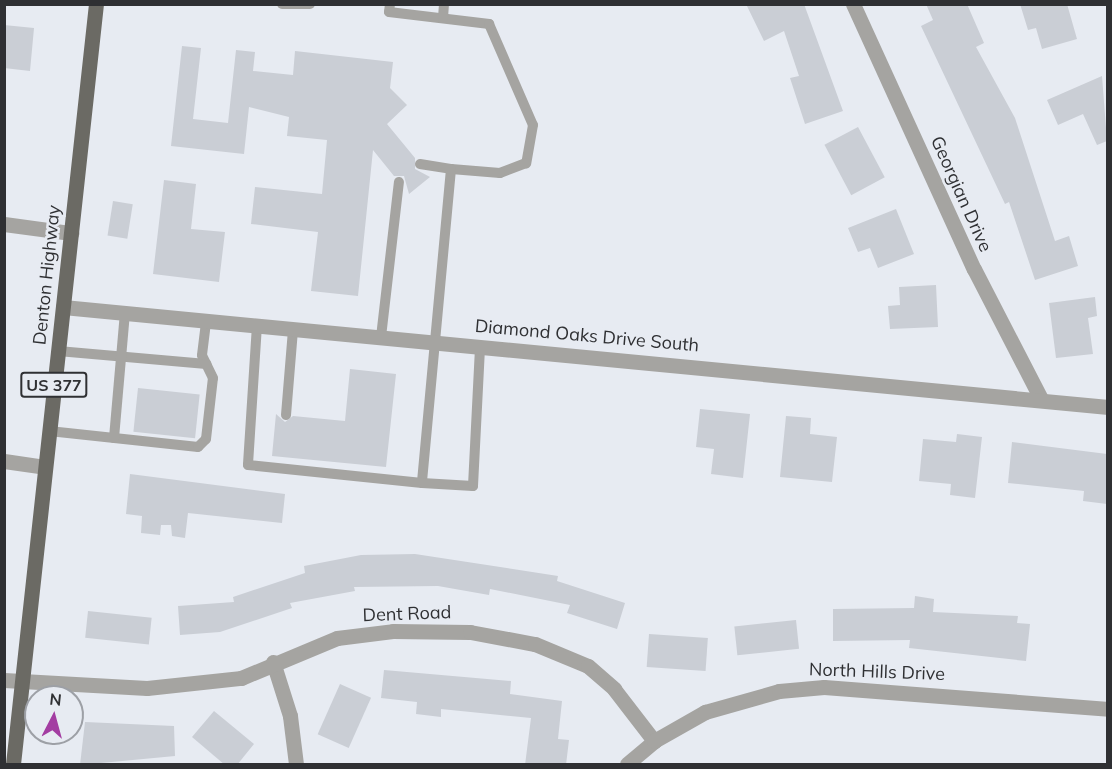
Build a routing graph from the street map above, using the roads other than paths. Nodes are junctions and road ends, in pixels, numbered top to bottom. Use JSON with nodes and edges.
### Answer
{"nodes":[{"id":1,"x":96,"y":4,"type":"edge"},
{"id":2,"x":282,"y":4,"type":"edge"},
{"id":3,"x":310,"y":4,"type":"edge"},
{"id":4,"x":390,"y":4,"type":"edge"},
{"id":5,"x":444,"y":4,"type":"edge"},
{"id":6,"x":854,"y":4,"type":"edge"},
{"id":7,"x":442,"y":18,"type":"junction"},
{"id":8,"x":420,"y":164,"type":"dead end"},
{"id":9,"x":452,"y":169,"type":"junction"},
{"id":10,"x":399,"y":182,"type":"dead end"},
{"id":11,"x":4,"y":224,"type":"edge"},
{"id":12,"x":71,"y":233,"type":"junction"},
{"id":13,"x":63,"y":308,"type":"junction"},
{"id":14,"x":125,"y":313,"type":"junction"},
{"id":15,"x":206,"y":321,"type":"junction"},
{"id":16,"x":257,"y":325,"type":"junction"},
{"id":17,"x":293,"y":328,"type":"junction"},
{"id":18,"x":381,"y":337,"type":"junction"},
{"id":19,"x":436,"y":342,"type":"junction"},
{"id":20,"x":480,"y":346,"type":"junction"},
{"id":21,"x":58,"y":351,"type":"junction"},
{"id":22,"x":122,"y":358,"type":"junction"},
{"id":23,"x":206,"y":364,"type":"junction"},
{"id":24,"x":1040,"y":397,"type":"junction"},
{"id":25,"x":1107,"y":407,"type":"edge"},
{"id":26,"x":286,"y":415,"type":"dead end"},
{"id":27,"x":49,"y":431,"type":"junction"},
{"id":28,"x":114,"y":438,"type":"junction"},
{"id":29,"x":4,"y":461,"type":"edge"},
{"id":30,"x":45,"y":467,"type":"junction"},
{"id":31,"x":422,"y":483,"type":"junction"},
{"id":32,"x":273,"y":662,"type":"junction"},
{"id":33,"x":4,"y":680,"type":"edge"},
{"id":34,"x":22,"y":681,"type":"junction"},
{"id":35,"x":1107,"y":710,"type":"edge"},
{"id":36,"x":654,"y":741,"type":"junction"},
{"id":37,"x":13,"y":765,"type":"edge"},
{"id":38,"x":296,"y":765,"type":"edge"},
{"id":39,"x":627,"y":765,"type":"edge"}],
"edges":[{"from":1,"to":12,"type":"main road","name":"Denton Highway","number":"US 377"},
{"from":2,"to":3,"type":"lane"},
{"from":4,"to":7,"type":"lane"},
{"from":5,"to":7,"type":"lane"},
{"from":6,"to":24,"type":"street","name":"Georgian Drive"},
{"from":7,"to":9,"type":"lane"},
{"from":8,"to":9,"type":"lane"},
{"from":9,"to":19,"type":"lane"},
{"from":10,"to":18,"type":"lane"},
{"from":11,"to":12,"type":"street"},
{"from":12,"to":13,"type":"main road","name":"Denton Highway","number":"US 377"},
{"from":13,"to":14,"type":"street","name":"Diamond Oaks Drive South"},
{"from":13,"to":21,"type":"main road","name":"Denton Highway","number":"US 377"},
{"from":14,"to":15,"type":"street","name":"Diamond Oaks Drive South"},
{"from":14,"to":22,"type":"lane"},
{"from":15,"to":16,"type":"street","name":"Diamond Oaks Drive South"},
{"from":15,"to":23,"type":"lane"},
{"from":16,"to":17,"type":"street","name":"Diamond Oaks Drive South"},
{"from":16,"to":31,"type":"lane"},
{"from":17,"to":18,"type":"street","name":"Diamond Oaks Drive South"},
{"from":17,"to":26,"type":"lane"},
{"from":18,"to":19,"type":"street","name":"Diamond Oaks Drive South"},
{"from":19,"to":20,"type":"street","name":"Diamond Oaks Drive South"},
{"from":19,"to":31,"type":"lane"},
{"from":20,"to":24,"type":"street","name":"Diamond Oaks Drive South"},
{"from":20,"to":31,"type":"lane"},
{"from":21,"to":22,"type":"lane"},
{"from":21,"to":27,"type":"main road","name":"Denton Highway","number":"US 377"},
{"from":22,"to":23,"type":"lane"},
{"from":22,"to":28,"type":"lane"},
{"from":23,"to":28,"type":"lane"},
{"from":24,"to":25,"type":"street","name":"Diamond Oaks Drive South"},
{"from":27,"to":28,"type":"lane"},
{"from":27,"to":30,"type":"main road","name":"Denton Highway","number":"US 377"},
{"from":29,"to":30,"type":"street"},
{"from":30,"to":34,"type":"main road","name":"Denton Highway","number":"US 377"},
{"from":32,"to":34,"type":"street","name":"Dent Road"},
{"from":32,"to":36,"type":"street","name":"Dent Road"},
{"from":32,"to":38,"type":"street"},
{"from":33,"to":34,"type":"street","name":"Dent Road"},
{"from":34,"to":37,"type":"main road","name":"Denton Highway","number":"US 377"},
{"from":35,"to":36,"type":"street","name":"North Hills Drive"},
{"from":36,"to":39,"type":"street","name":"North Hills Drive"}]}
